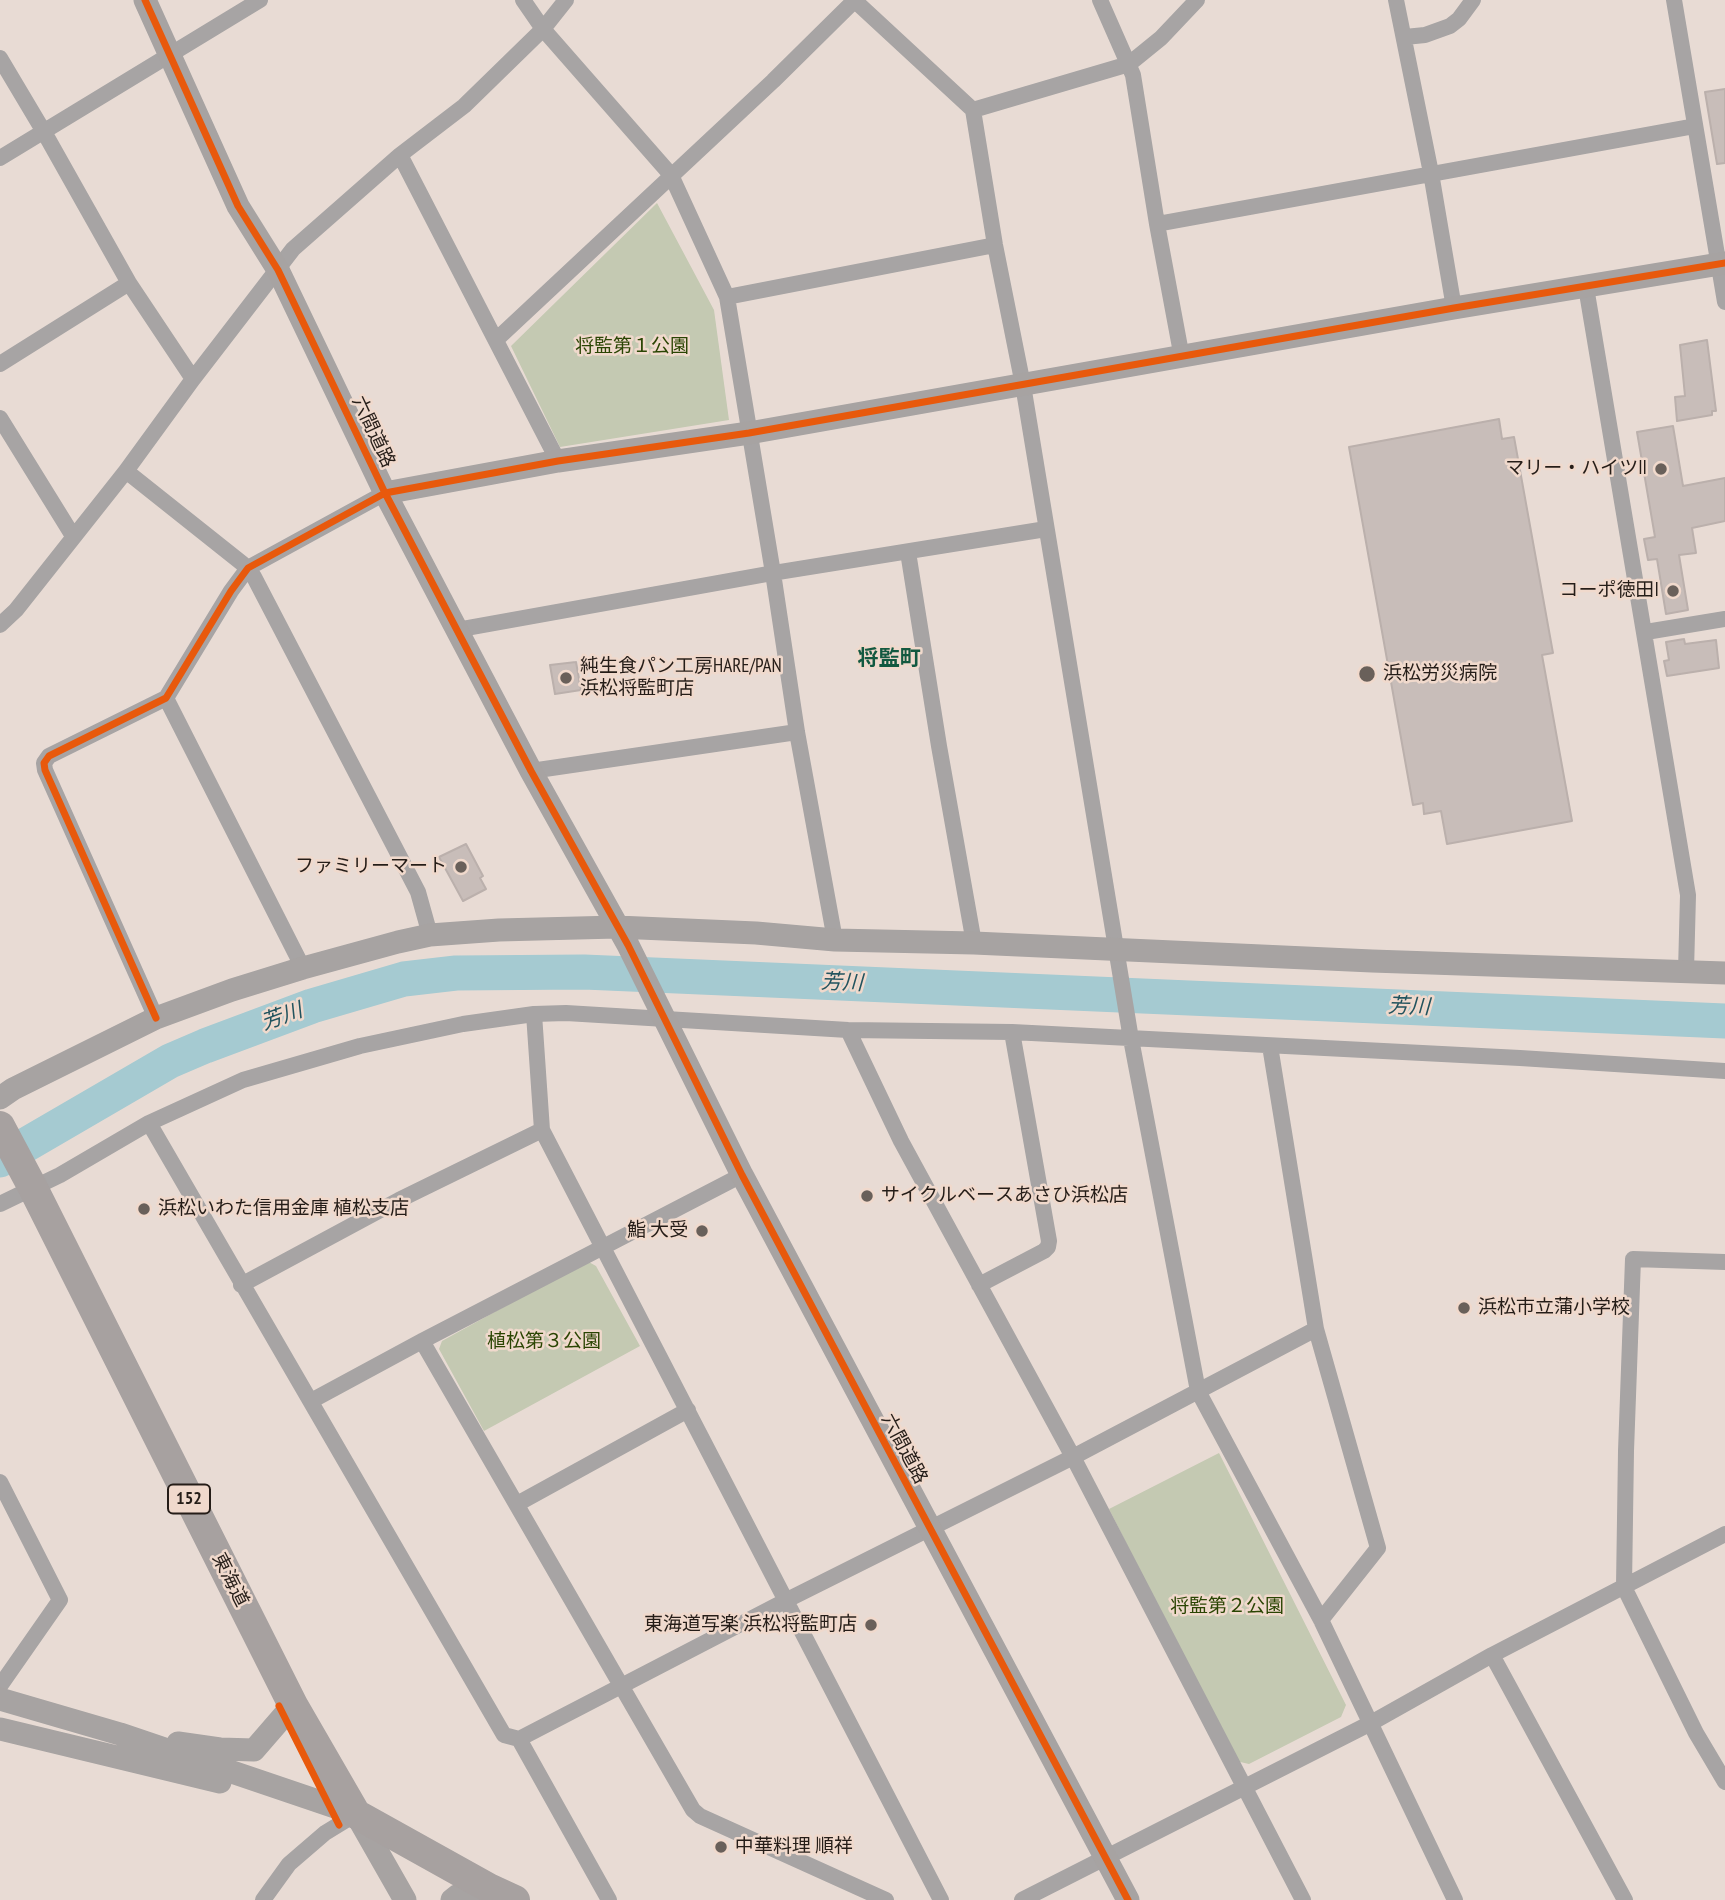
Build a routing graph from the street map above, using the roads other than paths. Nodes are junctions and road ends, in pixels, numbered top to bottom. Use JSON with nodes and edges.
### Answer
{"nodes":[{"id":1,"x":145,"y":0,"type":"edge"},
{"id":2,"x":260,"y":0,"type":"edge"},
{"id":3,"x":523,"y":0,"type":"edge"},
{"id":4,"x":566,"y":0,"type":"edge"},
{"id":5,"x":855,"y":0,"type":"edge"},
{"id":6,"x":1100,"y":0,"type":"edge"},
{"id":7,"x":1197,"y":0,"type":"edge"},
{"id":8,"x":1396,"y":0,"type":"edge"},
{"id":9,"x":1473,"y":0,"type":"edge"},
{"id":10,"x":1674,"y":0,"type":"edge"},
{"id":11,"x":543,"y":29,"type":"junction"},
{"id":12,"x":1405,"y":37,"type":"junction"},
{"id":13,"x":169,"y":57,"type":"junction"},
{"id":14,"x":0,"y":58,"type":"edge"},
{"id":15,"x":1129,"y":64,"type":"junction"},
{"id":16,"x":973,"y":110,"type":"junction"},
{"id":17,"x":1695,"y":127,"type":"junction"},
{"id":18,"x":44,"y":132,"type":"junction"},
{"id":19,"x":400,"y":155,"type":"junction"},
{"id":20,"x":0,"y":158,"type":"edge"},
{"id":21,"x":1431,"y":173,"type":"junction"},
{"id":22,"x":671,"y":175,"type":"junction"},
{"id":23,"x":1157,"y":224,"type":"junction"},
{"id":24,"x":995,"y":245,"type":"junction"},
{"id":25,"x":1722,"y":264,"type":"edge"},
{"id":26,"x":278,"y":270,"type":"junction"},
{"id":27,"x":129,"y":283,"type":"junction"},
{"id":28,"x":1586,"y":287,"type":"junction"},
{"id":29,"x":727,"y":297,"type":"junction"},
{"id":30,"x":1725,"y":302,"type":"edge"},
{"id":31,"x":1454,"y":308,"type":"junction"},
{"id":32,"x":496,"y":340,"type":"junction"},
{"id":33,"x":1182,"y":358,"type":"junction"},
{"id":34,"x":0,"y":364,"type":"edge"},
{"id":35,"x":192,"y":379,"type":"junction"},
{"id":36,"x":1023,"y":385,"type":"junction"},
{"id":37,"x":0,"y":418,"type":"edge"},
{"id":38,"x":749,"y":433,"type":"junction"},
{"id":39,"x":558,"y":461,"type":"junction"},
{"id":40,"x":126,"y":471,"type":"junction"},
{"id":41,"x":385,"y":493,"type":"junction"},
{"id":42,"x":1046,"y":529,"type":"junction"},
{"id":43,"x":73,"y":536,"type":"junction"},
{"id":44,"x":908,"y":552,"type":"junction"},
{"id":45,"x":248,"y":568,"type":"junction"},
{"id":46,"x":774,"y":573,"type":"junction"},
{"id":47,"x":1725,"y":620,"type":"edge"},
{"id":48,"x":0,"y":625,"type":"edge"},
{"id":49,"x":456,"y":629,"type":"junction"},
{"id":50,"x":1646,"y":632,"type":"junction"},
{"id":51,"x":166,"y":698,"type":"junction"},
{"id":52,"x":797,"y":732,"type":"junction"},
{"id":53,"x":531,"y":771,"type":"junction"},
{"id":54,"x":430,"y":935,"type":"junction"},
{"id":55,"x":623,"y":936,"type":"junction"},
{"id":56,"x":835,"y":940,"type":"junction"},
{"id":57,"x":974,"y":943,"type":"junction"},
{"id":58,"x":1117,"y":954,"type":"junction"},
{"id":59,"x":303,"y":968,"type":"junction"},
{"id":60,"x":1686,"y":971,"type":"junction"},
{"id":61,"x":1725,"y":973,"type":"edge"},
{"id":62,"x":661,"y":1013,"type":"junction"},
{"id":63,"x":534,"y":1014,"type":"junction"},
{"id":64,"x":156,"y":1018,"type":"junction"},
{"id":65,"x":848,"y":1030,"type":"junction"},
{"id":66,"x":1012,"y":1032,"type":"junction"},
{"id":67,"x":1130,"y":1035,"type":"junction"},
{"id":68,"x":1270,"y":1046,"type":"junction"},
{"id":69,"x":1725,"y":1071,"type":"edge"},
{"id":70,"x":0,"y":1098,"type":"edge"},
{"id":71,"x":149,"y":1124,"type":"junction"},
{"id":72,"x":0,"y":1126,"type":"edge"},
{"id":73,"x":542,"y":1130,"type":"junction"},
{"id":74,"x":742,"y":1175,"type":"junction"},
{"id":75,"x":31,"y":1184,"type":"junction"},
{"id":76,"x":0,"y":1204,"type":"edge"},
{"id":77,"x":604,"y":1248,"type":"junction"},
{"id":78,"x":1725,"y":1262,"type":"edge"},
{"id":79,"x":242,"y":1285,"type":"junction"},
{"id":80,"x":979,"y":1285,"type":"junction"},
{"id":81,"x":1316,"y":1329,"type":"junction"},
{"id":82,"x":422,"y":1341,"type":"junction"},
{"id":83,"x":1198,"y":1391,"type":"junction"},
{"id":84,"x":311,"y":1401,"type":"junction"},
{"id":85,"x":688,"y":1410,"type":"junction"},
{"id":86,"x":1073,"y":1457,"type":"junction"},
{"id":87,"x":0,"y":1482,"type":"edge"},
{"id":88,"x":517,"y":1504,"type":"junction"},
{"id":89,"x":929,"y":1529,"type":"junction"},
{"id":90,"x":1725,"y":1534,"type":"edge"},
{"id":91,"x":1624,"y":1587,"type":"junction"},
{"id":92,"x":787,"y":1600,"type":"junction"},
{"id":93,"x":1321,"y":1620,"type":"junction"},
{"id":94,"x":1492,"y":1656,"type":"junction"},
{"id":95,"x":0,"y":1686,"type":"edge"},
{"id":96,"x":621,"y":1686,"type":"junction"},
{"id":97,"x":0,"y":1699,"type":"edge"},
{"id":98,"x":293,"y":1705,"type":"junction"},
{"id":99,"x":1371,"y":1723,"type":"junction"},
{"id":100,"x":0,"y":1729,"type":"edge"},
{"id":101,"x":120,"y":1734,"type":"junction"},
{"id":102,"x":519,"y":1739,"type":"junction"},
{"id":103,"x":1725,"y":1782,"type":"edge"},
{"id":104,"x":1245,"y":1788,"type":"junction"},
{"id":105,"x":356,"y":1814,"type":"junction"},
{"id":106,"x":1106,"y":1858,"type":"junction"},
{"id":107,"x":502,"y":1894,"type":"edge"},
{"id":108,"x":263,"y":1900,"type":"edge"},
{"id":109,"x":404,"y":1900,"type":"edge"},
{"id":110,"x":452,"y":1900,"type":"edge"},
{"id":111,"x":609,"y":1900,"type":"edge"},
{"id":112,"x":886,"y":1900,"type":"edge"},
{"id":113,"x":942,"y":1900,"type":"edge"},
{"id":114,"x":1021,"y":1900,"type":"edge"},
{"id":115,"x":1128,"y":1900,"type":"edge"},
{"id":116,"x":1303,"y":1900,"type":"edge"},
{"id":117,"x":1455,"y":1900,"type":"edge"},
{"id":118,"x":1625,"y":1900,"type":"edge"}],
"edges":[{"from":1,"to":13,"type":"street","name":"六間道路"},
{"from":2,"to":13,"type":"street"},
{"from":3,"to":11,"type":"street"},
{"from":4,"to":11,"type":"street"},
{"from":5,"to":16,"type":"street"},
{"from":5,"to":22,"type":"street"},
{"from":6,"to":15,"type":"street"},
{"from":7,"to":15,"type":"street"},
{"from":8,"to":12,"type":"street"},
{"from":9,"to":12,"type":"street"},
{"from":10,"to":17,"type":"street"},
{"from":11,"to":19,"type":"street"},
{"from":11,"to":22,"type":"street"},
{"from":12,"to":21,"type":"street"},
{"from":13,"to":18,"type":"street"},
{"from":13,"to":26,"type":"street","name":"六間道路"},
{"from":14,"to":18,"type":"street"},
{"from":15,"to":16,"type":"street"},
{"from":15,"to":23,"type":"street"},
{"from":16,"to":24,"type":"street"},
{"from":17,"to":21,"type":"street"},
{"from":17,"to":25,"type":"street"},
{"from":18,"to":20,"type":"street"},
{"from":18,"to":27,"type":"street"},
{"from":19,"to":26,"type":"street"},
{"from":19,"to":32,"type":"street"},
{"from":21,"to":23,"type":"street"},
{"from":21,"to":31,"type":"street"},
{"from":22,"to":29,"type":"street"},
{"from":22,"to":32,"type":"street"},
{"from":23,"to":33,"type":"street"},
{"from":24,"to":29,"type":"street"},
{"from":24,"to":36,"type":"street"},
{"from":25,"to":28,"type":"street"},
{"from":25,"to":30,"type":"street"},
{"from":26,"to":35,"type":"street"},
{"from":26,"to":41,"type":"street","name":"六間道路"},
{"from":27,"to":34,"type":"street"},
{"from":27,"to":35,"type":"street"},
{"from":28,"to":31,"type":"street"},
{"from":28,"to":50,"type":"street"},
{"from":29,"to":38,"type":"street"},
{"from":31,"to":33,"type":"street"},
{"from":32,"to":39,"type":"street"},
{"from":33,"to":36,"type":"street"},
{"from":35,"to":40,"type":"street"},
{"from":36,"to":38,"type":"street"},
{"from":36,"to":42,"type":"street"},
{"from":37,"to":43,"type":"street"},
{"from":38,"to":39,"type":"street"},
{"from":38,"to":46,"type":"street"},
{"from":39,"to":41,"type":"street"},
{"from":40,"to":43,"type":"street"},
{"from":40,"to":45,"type":"street"},
{"from":41,"to":45,"type":"street"},
{"from":41,"to":49,"type":"street","name":"六間道路"},
{"from":42,"to":44,"type":"street"},
{"from":42,"to":58,"type":"street"},
{"from":43,"to":48,"type":"street"},
{"from":44,"to":46,"type":"street"},
{"from":44,"to":57,"type":"street"},
{"from":45,"to":51,"type":"street"},
{"from":45,"to":54,"type":"street"},
{"from":46,"to":49,"type":"street"},
{"from":46,"to":52,"type":"street"},
{"from":47,"to":50,"type":"street"},
{"from":49,"to":53,"type":"street","name":"六間道路"},
{"from":50,"to":60,"type":"street"},
{"from":51,"to":59,"type":"street"},
{"from":51,"to":64,"type":"street"},
{"from":52,"to":53,"type":"street"},
{"from":52,"to":56,"type":"street"},
{"from":53,"to":55,"type":"street","name":"六間道路"},
{"from":54,"to":55,"type":"street"},
{"from":54,"to":59,"type":"street"},
{"from":55,"to":56,"type":"street"},
{"from":55,"to":62,"type":"street","name":"六間道路"},
{"from":56,"to":57,"type":"street"},
{"from":57,"to":58,"type":"street"},
{"from":58,"to":60,"type":"street"},
{"from":58,"to":67,"type":"street"},
{"from":59,"to":64,"type":"street"},
{"from":60,"to":61,"type":"street"},
{"from":62,"to":63,"type":"street"},
{"from":62,"to":65,"type":"street"},
{"from":62,"to":74,"type":"street","name":"六間道路"},
{"from":63,"to":71,"type":"street"},
{"from":63,"to":73,"type":"street"},
{"from":64,"to":70,"type":"street"},
{"from":65,"to":66,"type":"street"},
{"from":65,"to":80,"type":"street"},
{"from":66,"to":67,"type":"street"},
{"from":66,"to":80,"type":"street"},
{"from":67,"to":68,"type":"street"},
{"from":67,"to":83,"type":"street"},
{"from":68,"to":69,"type":"street"},
{"from":68,"to":81,"type":"street"},
{"from":71,"to":75,"type":"street"},
{"from":71,"to":79,"type":"street"},
{"from":72,"to":75,"type":"highway","number":"152"},
{"from":73,"to":77,"type":"street"},
{"from":73,"to":79,"type":"street"},
{"from":74,"to":77,"type":"street"},
{"from":74,"to":89,"type":"street","name":"六間道路"},
{"from":75,"to":76,"type":"street"},
{"from":75,"to":98,"type":"highway","name":"東海道","number":"152"},
{"from":77,"to":82,"type":"street"},
{"from":77,"to":85,"type":"street"},
{"from":78,"to":91,"type":"street"},
{"from":79,"to":84,"type":"street"},
{"from":80,"to":86,"type":"street"},
{"from":81,"to":83,"type":"street"},
{"from":81,"to":93,"type":"street"},
{"from":82,"to":84,"type":"street"},
{"from":82,"to":88,"type":"street"},
{"from":83,"to":86,"type":"street"},
{"from":83,"to":93,"type":"street"},
{"from":84,"to":102,"type":"street"},
{"from":85,"to":88,"type":"street"},
{"from":85,"to":92,"type":"street"},
{"from":86,"to":89,"type":"street"},
{"from":86,"to":104,"type":"street"},
{"from":87,"to":95,"type":"street"},
{"from":88,"to":96,"type":"street"},
{"from":89,"to":92,"type":"street"},
{"from":89,"to":106,"type":"street","name":"六間道路"},
{"from":90,"to":91,"type":"street"},
{"from":91,"to":94,"type":"street"},
{"from":91,"to":103,"type":"street"},
{"from":92,"to":96,"type":"street"},
{"from":92,"to":113,"type":"street"},
{"from":93,"to":99,"type":"street"},
{"from":94,"to":99,"type":"street"},
{"from":94,"to":118,"type":"street"},
{"from":96,"to":102,"type":"street"},
{"from":96,"to":112,"type":"street"},
{"from":97,"to":101,"type":"street"},
{"from":98,"to":101,"type":"street"},
{"from":98,"to":105,"type":"highway","name":"東海道","number":"152"},
{"from":99,"to":104,"type":"street"},
{"from":99,"to":117,"type":"street"},
{"from":100,"to":105,"type":"street"},
{"from":101,"to":105,"type":"street"},
{"from":102,"to":111,"type":"street"},
{"from":104,"to":106,"type":"street"},
{"from":104,"to":116,"type":"street"},
{"from":105,"to":107,"type":"highway"},
{"from":105,"to":108,"type":"street"},
{"from":105,"to":109,"type":"street"},
{"from":106,"to":114,"type":"street"},
{"from":106,"to":115,"type":"street","name":"六間道路"},
{"from":107,"to":110,"type":"street"}]}
